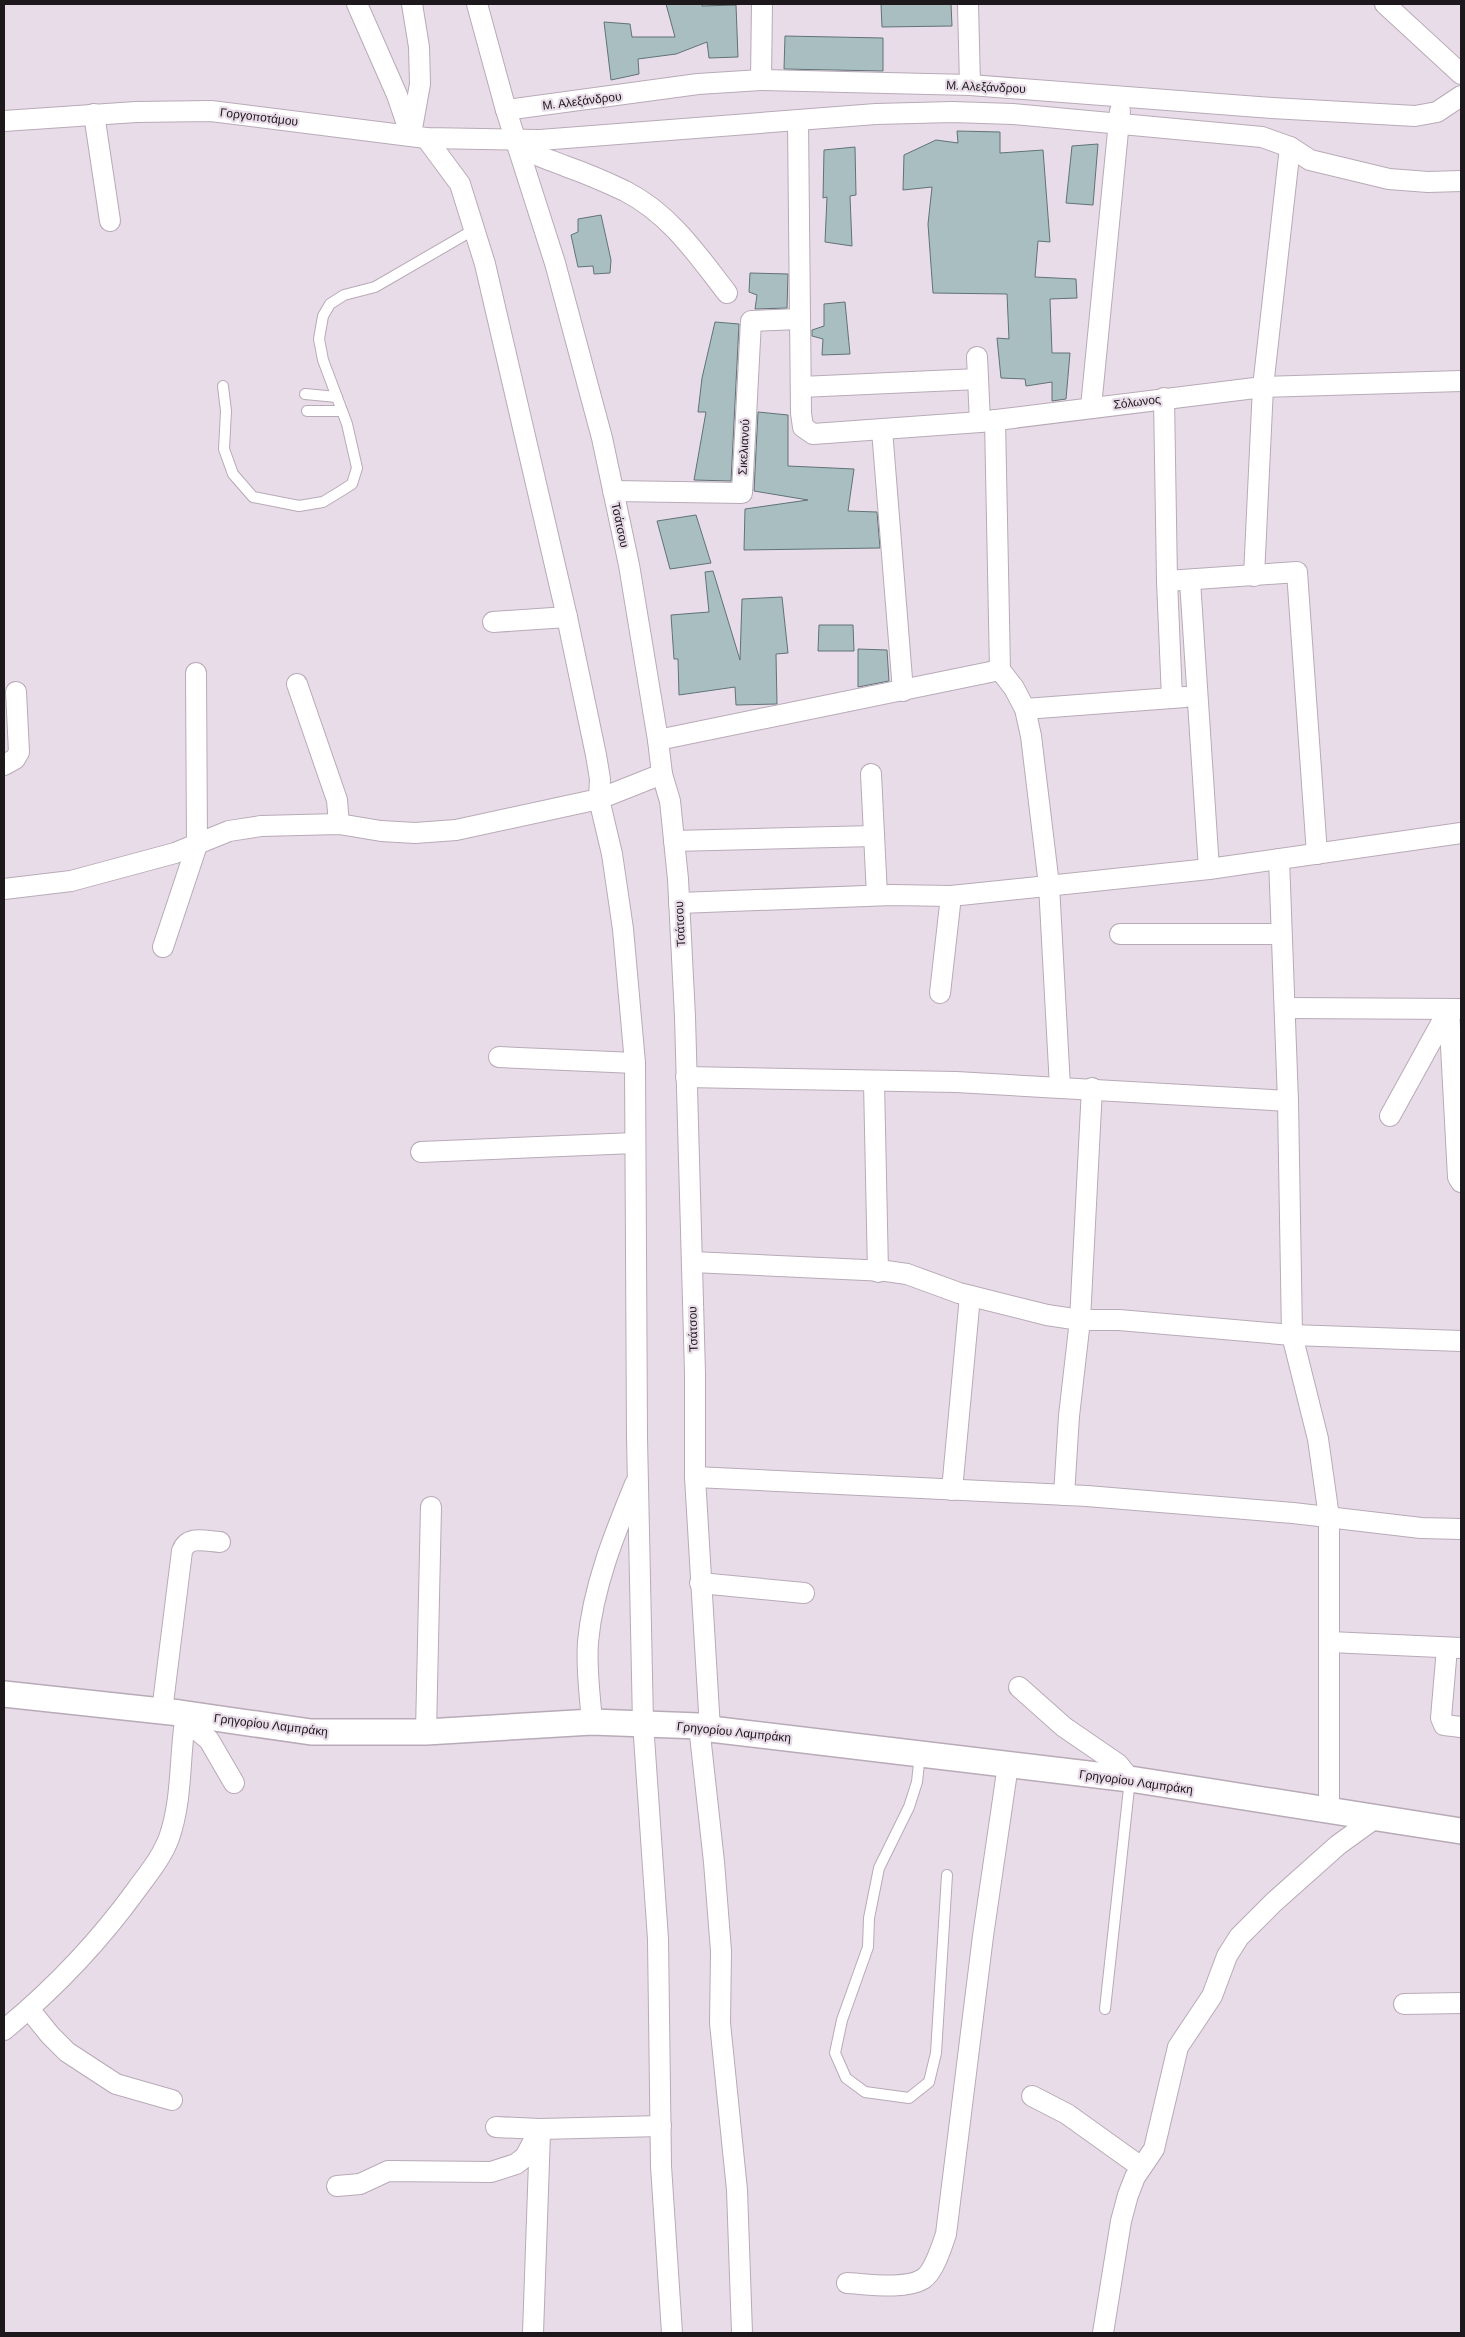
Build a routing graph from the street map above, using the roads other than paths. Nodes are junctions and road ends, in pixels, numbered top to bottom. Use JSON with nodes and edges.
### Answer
{"nodes":[{"id":1,"x":357,"y":4,"type":"edge"},
{"id":2,"x":412,"y":4,"type":"edge"},
{"id":3,"x":477,"y":4,"type":"edge"},
{"id":4,"x":762,"y":4,"type":"edge"},
{"id":5,"x":968,"y":4,"type":"edge"},
{"id":6,"x":1385,"y":4,"type":"edge"},
{"id":7,"x":1461,"y":74,"type":"edge"},
{"id":8,"x":761,"y":80,"type":"junction"},
{"id":9,"x":970,"y":85,"type":"junction"},
{"id":10,"x":1122,"y":96,"type":"junction"},
{"id":11,"x":1461,"y":96,"type":"edge"},
{"id":12,"x":506,"y":110,"type":"junction"},
{"id":13,"x":94,"y":114,"type":"junction"},
{"id":14,"x":4,"y":121,"type":"edge"},
{"id":15,"x":798,"y":122,"type":"junction"},
{"id":16,"x":1119,"y":123,"type":"junction"},
{"id":17,"x":418,"y":137,"type":"junction"},
{"id":18,"x":515,"y":139,"type":"junction"},
{"id":19,"x":1290,"y":147,"type":"junction"},
{"id":20,"x":1461,"y":181,"type":"edge"},
{"id":21,"x":110,"y":221,"type":"dead end"},
{"id":22,"x":475,"y":229,"type":"junction"},
{"id":23,"x":727,"y":293,"type":"dead end"},
{"id":24,"x":800,"y":318,"type":"junction"},
{"id":25,"x":976,"y":357,"type":"dead end"},
{"id":26,"x":978,"y":379,"type":"junction"},
{"id":27,"x":1461,"y":381,"type":"edge"},
{"id":28,"x":223,"y":386,"type":"dead end"},
{"id":29,"x":801,"y":387,"type":"junction"},
{"id":30,"x":1262,"y":387,"type":"junction"},
{"id":31,"x":305,"y":394,"type":"dead end"},
{"id":32,"x":337,"y":397,"type":"junction"},
{"id":33,"x":1164,"y":398,"type":"junction"},
{"id":34,"x":1091,"y":408,"type":"junction"},
{"id":35,"x":307,"y":411,"type":"dead end"},
{"id":36,"x":342,"y":411,"type":"junction"},
{"id":37,"x":988,"y":421,"type":"junction"},
{"id":38,"x":882,"y":430,"type":"junction"},
{"id":39,"x":613,"y":491,"type":"junction"},
{"id":40,"x":1254,"y":576,"type":"junction"},
{"id":41,"x":1167,"y":581,"type":"junction"},
{"id":42,"x":1190,"y":581,"type":"junction"},
{"id":43,"x":567,"y":617,"type":"junction"},
{"id":44,"x":493,"y":622,"type":"dead end"},
{"id":45,"x":1000,"y":670,"type":"junction"},
{"id":46,"x":196,"y":673,"type":"dead end"},
{"id":47,"x":297,"y":684,"type":"dead end"},
{"id":48,"x":903,"y":691,"type":"junction"},
{"id":49,"x":16,"y":692,"type":"dead end"},
{"id":50,"x":1198,"y":696,"type":"junction"},
{"id":51,"x":1172,"y":698,"type":"junction"},
{"id":52,"x":1025,"y":709,"type":"junction"},
{"id":53,"x":658,"y":740,"type":"junction"},
{"id":54,"x":4,"y":764,"type":"edge"},
{"id":55,"x":662,"y":774,"type":"junction"},
{"id":56,"x":871,"y":774,"type":"dead end"},
{"id":57,"x":599,"y":799,"type":"junction"},
{"id":58,"x":339,"y":824,"type":"junction"},
{"id":59,"x":1461,"y":833,"type":"edge"},
{"id":60,"x":874,"y":836,"type":"junction"},
{"id":61,"x":674,"y":841,"type":"junction"},
{"id":62,"x":196,"y":844,"type":"junction"},
{"id":63,"x":1317,"y":854,"type":"junction"},
{"id":64,"x":1279,"y":859,"type":"junction"},
{"id":65,"x":1209,"y":869,"type":"junction"},
{"id":66,"x":1049,"y":885,"type":"junction"},
{"id":67,"x":4,"y":889,"type":"edge"},
{"id":68,"x":877,"y":895,"type":"junction"},
{"id":69,"x":951,"y":896,"type":"junction"},
{"id":70,"x":679,"y":903,"type":"junction"},
{"id":71,"x":1120,"y":934,"type":"dead end"},
{"id":72,"x":1281,"y":934,"type":"junction"},
{"id":73,"x":163,"y":947,"type":"dead end"},
{"id":74,"x":940,"y":993,"type":"dead end"},
{"id":75,"x":1286,"y":1008,"type":"junction"},
{"id":76,"x":1455,"y":1009,"type":"edge"},
{"id":77,"x":499,"y":1057,"type":"dead end"},
{"id":78,"x":635,"y":1063,"type":"junction"},
{"id":79,"x":686,"y":1077,"type":"junction"},
{"id":80,"x":874,"y":1082,"type":"junction"},
{"id":81,"x":1060,"y":1087,"type":"junction"},
{"id":82,"x":1092,"y":1088,"type":"junction"},
{"id":83,"x":1288,"y":1100,"type":"junction"},
{"id":84,"x":1390,"y":1116,"type":"dead end"},
{"id":85,"x":635,"y":1143,"type":"junction"},
{"id":86,"x":421,"y":1152,"type":"dead end"},
{"id":87,"x":1461,"y":1182,"type":"edge"},
{"id":88,"x":692,"y":1262,"type":"junction"},
{"id":89,"x":878,"y":1272,"type":"junction"},
{"id":90,"x":970,"y":1296,"type":"junction"},
{"id":91,"x":1080,"y":1320,"type":"junction"},
{"id":92,"x":1292,"y":1335,"type":"junction"},
{"id":93,"x":1461,"y":1341,"type":"edge"},
{"id":94,"x":638,"y":1476,"type":"junction"},
{"id":95,"x":695,"y":1477,"type":"junction"},
{"id":96,"x":952,"y":1490,"type":"junction"},
{"id":97,"x":1064,"y":1495,"type":"junction"},
{"id":98,"x":431,"y":1507,"type":"dead end"},
{"id":99,"x":1329,"y":1518,"type":"junction"},
{"id":100,"x":1461,"y":1529,"type":"edge"},
{"id":101,"x":220,"y":1542,"type":"dead end"},
{"id":102,"x":700,"y":1583,"type":"junction"},
{"id":103,"x":804,"y":1593,"type":"dead end"},
{"id":104,"x":1330,"y":1642,"type":"junction"},
{"id":105,"x":1454,"y":1648,"type":"edge"},
{"id":106,"x":1019,"y":1687,"type":"dead end"},
{"id":107,"x":4,"y":1694,"type":"edge"},
{"id":108,"x":178,"y":1715,"type":"junction"},
{"id":109,"x":592,"y":1722,"type":"junction"},
{"id":110,"x":643,"y":1723,"type":"junction"},
{"id":111,"x":704,"y":1727,"type":"junction"},
{"id":112,"x":1461,"y":1727,"type":"edge"},
{"id":113,"x":426,"y":1732,"type":"junction"},
{"id":114,"x":920,"y":1753,"type":"junction"},
{"id":115,"x":1008,"y":1765,"type":"junction"},
{"id":116,"x":1130,"y":1780,"type":"junction"},
{"id":117,"x":234,"y":1784,"type":"dead end"},
{"id":118,"x":1329,"y":1811,"type":"junction"},
{"id":119,"x":1374,"y":1819,"type":"junction"},
{"id":120,"x":1461,"y":1831,"type":"edge"},
{"id":121,"x":947,"y":1876,"type":"dead end"},
{"id":122,"x":1461,"y":2003,"type":"edge"},
{"id":123,"x":1404,"y":2004,"type":"dead end"},
{"id":124,"x":29,"y":2009,"type":"junction"},
{"id":125,"x":1105,"y":2009,"type":"dead end"},
{"id":126,"x":4,"y":2030,"type":"edge"},
{"id":127,"x":1032,"y":2096,"type":"dead end"},
{"id":128,"x":172,"y":2100,"type":"dead end"},
{"id":129,"x":661,"y":2126,"type":"junction"},
{"id":130,"x":496,"y":2127,"type":"dead end"},
{"id":131,"x":540,"y":2129,"type":"junction"},
{"id":132,"x":1141,"y":2167,"type":"junction"},
{"id":133,"x":337,"y":2186,"type":"dead end"},
{"id":134,"x":846,"y":2283,"type":"dead end"},
{"id":135,"x":533,"y":2333,"type":"edge"},
{"id":136,"x":672,"y":2333,"type":"edge"},
{"id":137,"x":742,"y":2333,"type":"edge"},
{"id":138,"x":1103,"y":2333,"type":"edge"}],
"edges":[{"from":1,"to":17,"type":"street"},
{"from":2,"to":17,"type":"street"},
{"from":3,"to":12,"type":"street","name":"Τσάτσου"},
{"from":4,"to":8,"type":"street"},
{"from":5,"to":9,"type":"street"},
{"from":6,"to":7,"type":"street"},
{"from":8,"to":9,"type":"street","name":"Μ. Αλεξάνδρου"},
{"from":8,"to":12,"type":"street","name":"Μ. Αλεξάνδρου"},
{"from":9,"to":10,"type":"street","name":"Μ. Αλεξάνδρου"},
{"from":10,"to":11,"type":"street","name":"Μ. Αλεξάνδρου"},
{"from":10,"to":16,"type":"street"},
{"from":12,"to":18,"type":"street","name":"Τσάτσου"},
{"from":13,"to":14,"type":"street","name":"Γοργοποτάμου"},
{"from":13,"to":17,"type":"street","name":"Γοργοποτάμου"},
{"from":13,"to":21,"type":"street"},
{"from":15,"to":16,"type":"street","name":"Μ. Αλεξάνδρου"},
{"from":15,"to":18,"type":"street","name":"Μ. Αλεξάνδρου"},
{"from":15,"to":24,"type":"street"},
{"from":16,"to":19,"type":"street","name":"Μ. Αλεξάνδρου"},
{"from":16,"to":34,"type":"street"},
{"from":17,"to":18,"type":"street","name":"Γοργοποτάμου"},
{"from":17,"to":22,"type":"street"},
{"from":18,"to":23,"type":"street"},
{"from":18,"to":39,"type":"street","name":"Τσάτσου"},
{"from":19,"to":20,"type":"street","name":"Μ. Αλεξάνδρου"},
{"from":19,"to":30,"type":"street"},
{"from":22,"to":32,"type":"lane"},
{"from":22,"to":43,"type":"street"},
{"from":24,"to":29,"type":"street"},
{"from":24,"to":39,"type":"street","name":"Σικελιανού"},
{"from":25,"to":26,"type":"street"},
{"from":26,"to":29,"type":"street"},
{"from":26,"to":37,"type":"street"},
{"from":27,"to":30,"type":"street","name":"Σόλωνος"},
{"from":28,"to":36,"type":"lane"},
{"from":29,"to":38,"type":"street","name":"Σόλωνος"},
{"from":30,"to":33,"type":"street","name":"Σόλωνος"},
{"from":30,"to":40,"type":"street"},
{"from":31,"to":32,"type":"lane"},
{"from":32,"to":36,"type":"lane"},
{"from":33,"to":34,"type":"street","name":"Σόλωνος"},
{"from":33,"to":41,"type":"street"},
{"from":34,"to":37,"type":"street","name":"Σόλωνος"},
{"from":35,"to":36,"type":"lane"},
{"from":37,"to":38,"type":"street","name":"Σόλωνος"},
{"from":37,"to":45,"type":"street"},
{"from":38,"to":48,"type":"street"},
{"from":39,"to":53,"type":"street","name":"Τσάτσου"},
{"from":40,"to":42,"type":"street"},
{"from":40,"to":63,"type":"street"},
{"from":41,"to":42,"type":"street"},
{"from":41,"to":51,"type":"street"},
{"from":42,"to":50,"type":"street"},
{"from":43,"to":44,"type":"street"},
{"from":43,"to":57,"type":"street"},
{"from":45,"to":48,"type":"street"},
{"from":45,"to":52,"type":"street"},
{"from":46,"to":62,"type":"street"},
{"from":47,"to":58,"type":"street"},
{"from":48,"to":53,"type":"street"},
{"from":49,"to":54,"type":"street"},
{"from":50,"to":51,"type":"street"},
{"from":50,"to":65,"type":"street"},
{"from":51,"to":52,"type":"street"},
{"from":52,"to":66,"type":"street"},
{"from":53,"to":55,"type":"street","name":"Τσάτσου"},
{"from":55,"to":57,"type":"street"},
{"from":55,"to":61,"type":"street","name":"Τσάτσου"},
{"from":56,"to":60,"type":"street"},
{"from":57,"to":58,"type":"street"},
{"from":57,"to":78,"type":"street"},
{"from":58,"to":62,"type":"street"},
{"from":59,"to":63,"type":"street"},
{"from":60,"to":61,"type":"street"},
{"from":60,"to":68,"type":"street"},
{"from":61,"to":70,"type":"street","name":"Τσάτσου"},
{"from":62,"to":67,"type":"street"},
{"from":62,"to":73,"type":"street"},
{"from":63,"to":64,"type":"street"},
{"from":64,"to":65,"type":"street"},
{"from":64,"to":72,"type":"street"},
{"from":65,"to":66,"type":"street"},
{"from":66,"to":69,"type":"street"},
{"from":66,"to":81,"type":"street"},
{"from":68,"to":69,"type":"street"},
{"from":68,"to":70,"type":"street"},
{"from":69,"to":74,"type":"street"},
{"from":70,"to":79,"type":"street","name":"Τσάτσου"},
{"from":71,"to":72,"type":"street"},
{"from":72,"to":75,"type":"street"},
{"from":75,"to":76,"type":"street"},
{"from":75,"to":83,"type":"street"},
{"from":76,"to":84,"type":"street"},
{"from":76,"to":87,"type":"street"},
{"from":77,"to":78,"type":"street"},
{"from":78,"to":85,"type":"street"},
{"from":79,"to":80,"type":"street"},
{"from":79,"to":88,"type":"street","name":"Τσάτσου"},
{"from":80,"to":81,"type":"street"},
{"from":80,"to":89,"type":"street"},
{"from":81,"to":82,"type":"street"},
{"from":82,"to":83,"type":"street"},
{"from":82,"to":91,"type":"street"},
{"from":83,"to":92,"type":"street"},
{"from":85,"to":86,"type":"street"},
{"from":85,"to":94,"type":"street"},
{"from":88,"to":89,"type":"street"},
{"from":88,"to":95,"type":"street","name":"Τσάτσου"},
{"from":89,"to":90,"type":"street"},
{"from":90,"to":91,"type":"street"},
{"from":90,"to":96,"type":"street"},
{"from":91,"to":92,"type":"street"},
{"from":91,"to":97,"type":"street"},
{"from":92,"to":93,"type":"street"},
{"from":92,"to":99,"type":"street"},
{"from":94,"to":109,"type":"street"},
{"from":94,"to":110,"type":"street"},
{"from":95,"to":96,"type":"street"},
{"from":95,"to":102,"type":"street","name":"Τσάτσου"},
{"from":96,"to":97,"type":"street"},
{"from":97,"to":99,"type":"street"},
{"from":98,"to":113,"type":"street"},
{"from":99,"to":100,"type":"street"},
{"from":99,"to":104,"type":"street"},
{"from":101,"to":108,"type":"street"},
{"from":102,"to":103,"type":"street"},
{"from":102,"to":111,"type":"street","name":"Τσάτσου"},
{"from":104,"to":105,"type":"street"},
{"from":104,"to":118,"type":"street"},
{"from":105,"to":112,"type":"street"},
{"from":106,"to":116,"type":"street"},
{"from":107,"to":108,"type":"street","name":"Γρηγορίου Λαμπράκη"},
{"from":108,"to":113,"type":"street","name":"Γρηγορίου Λαμπράκη"},
{"from":108,"to":117,"type":"street"},
{"from":108,"to":124,"type":"street"},
{"from":109,"to":110,"type":"street","name":"Γρηγορίου Λαμπράκη"},
{"from":109,"to":113,"type":"street","name":"Γρηγορίου Λαμπράκη"},
{"from":110,"to":111,"type":"street","name":"Γρηγορίου Λαμπράκη"},
{"from":110,"to":129,"type":"street"},
{"from":111,"to":114,"type":"street","name":"Γρηγορίου Λαμπράκη"},
{"from":111,"to":137,"type":"street","name":"Τσάτσου"},
{"from":114,"to":115,"type":"street","name":"Γρηγορίου Λαμπράκη"},
{"from":114,"to":121,"type":"lane"},
{"from":115,"to":116,"type":"street","name":"Γρηγορίου Λαμπράκη"},
{"from":115,"to":134,"type":"street"},
{"from":116,"to":118,"type":"street","name":"Γρηγορίου Λαμπράκη"},
{"from":116,"to":125,"type":"lane"},
{"from":118,"to":119,"type":"street","name":"Γρηγορίου Λαμπράκη"},
{"from":119,"to":120,"type":"street","name":"Γρηγορίου Λαμπράκη"},
{"from":119,"to":132,"type":"street"},
{"from":122,"to":123,"type":"street"},
{"from":124,"to":126,"type":"street"},
{"from":124,"to":128,"type":"street"},
{"from":127,"to":132,"type":"street"},
{"from":129,"to":131,"type":"street"},
{"from":129,"to":136,"type":"street"},
{"from":130,"to":131,"type":"street"},
{"from":131,"to":133,"type":"street"},
{"from":131,"to":135,"type":"street"},
{"from":132,"to":138,"type":"street"}]}
